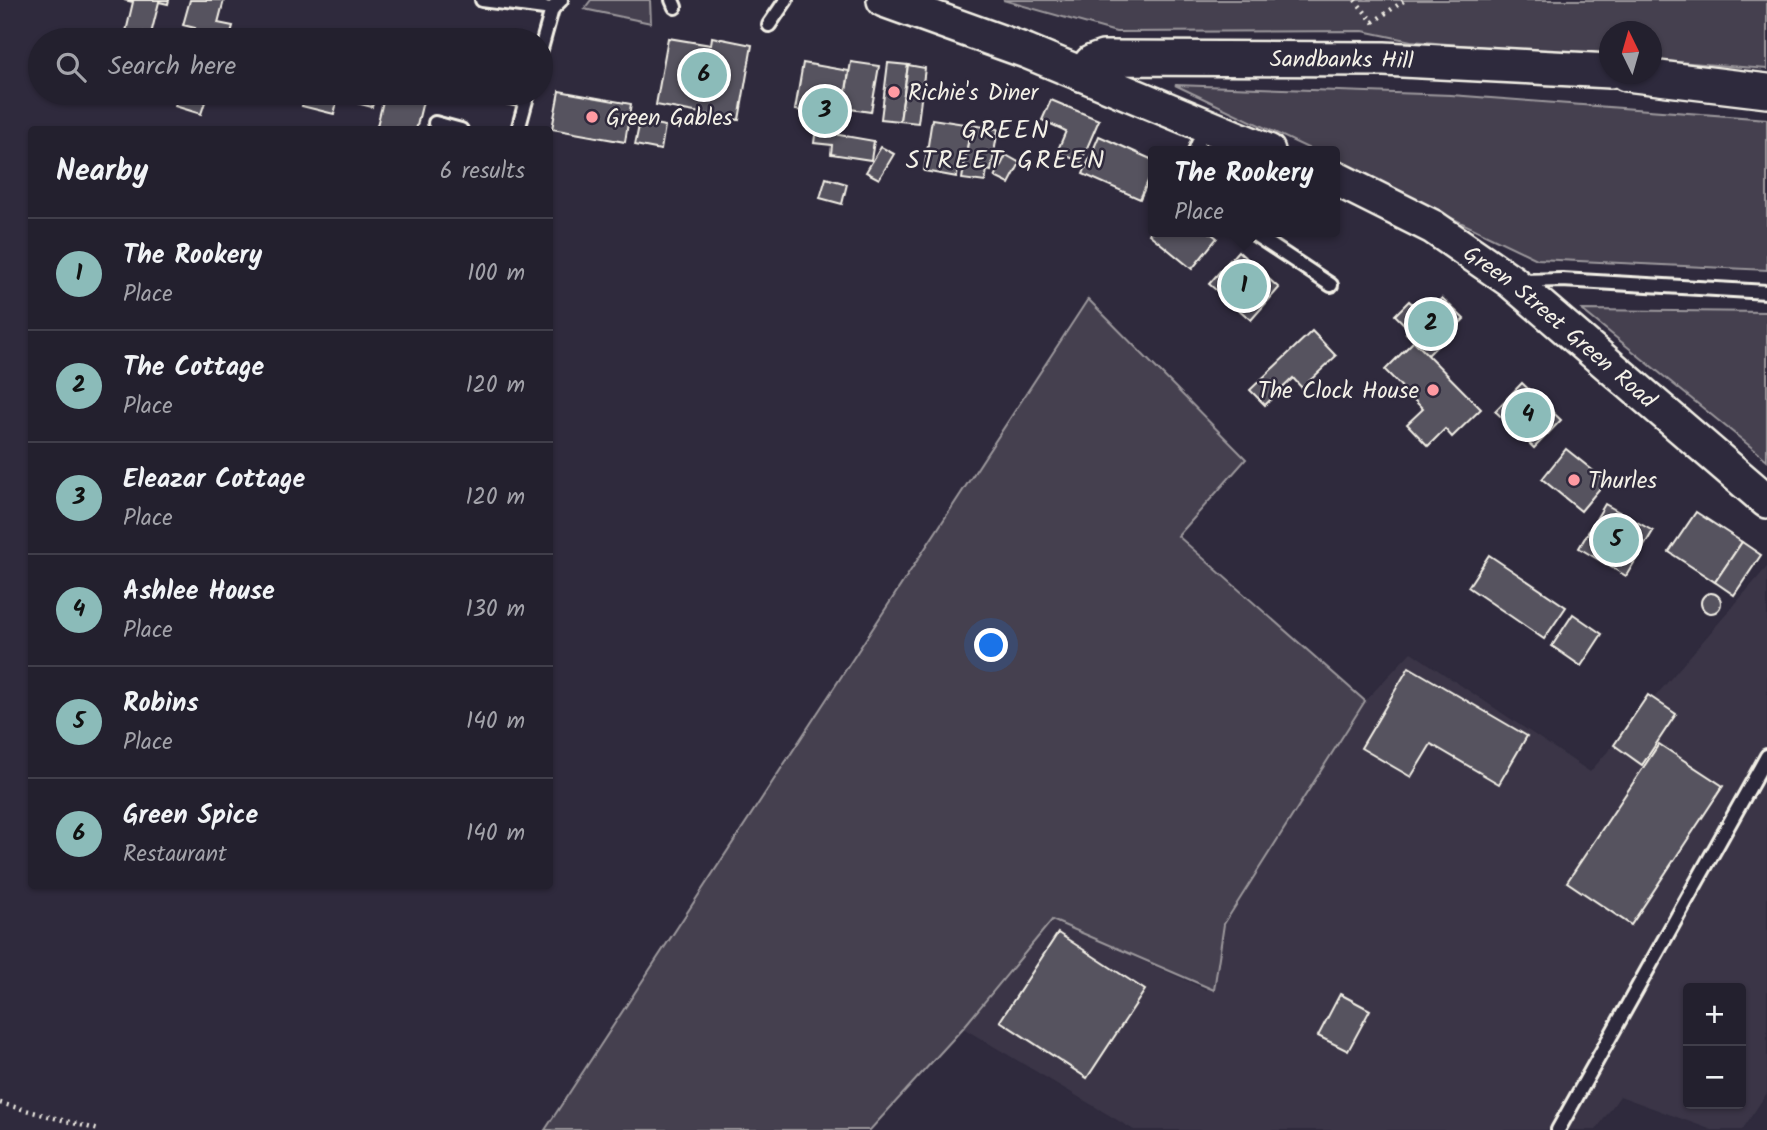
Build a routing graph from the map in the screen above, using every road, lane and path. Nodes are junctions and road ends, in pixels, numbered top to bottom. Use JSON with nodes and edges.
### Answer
{"nodes":[{"id":1,"x":482,"y":0,"type":"edge"},
{"id":2,"x":786,"y":0,"type":"edge"},
{"id":3,"x":884,"y":0,"type":"edge"},
{"id":4,"x":1405,"y":0,"type":"edge"},
{"id":5,"x":556,"y":4,"type":"edge"},
{"id":6,"x":1373,"y":22,"type":"dead end"},
{"id":7,"x":769,"y":25,"type":"dead end"},
{"id":8,"x":548,"y":28,"type":"edge"},
{"id":9,"x":1599,"y":70,"type":"edge"},
{"id":10,"x":1082,"y":74,"type":"junction"},
{"id":11,"x":1662,"y":78,"type":"edge"},
{"id":12,"x":1767,"y":91,"type":"edge"},
{"id":13,"x":525,"y":105,"type":"edge"},
{"id":14,"x":435,"y":123,"type":"dead end"},
{"id":15,"x":446,"y":126,"type":"edge"},
{"id":16,"x":519,"y":126,"type":"edge"},
{"id":17,"x":1200,"y":138,"type":"edge"},
{"id":18,"x":1242,"y":146,"type":"edge"},
{"id":19,"x":1340,"y":180,"type":"edge"},
{"id":20,"x":1262,"y":237,"type":"edge"},
{"id":21,"x":1511,"y":281,"type":"junction"},
{"id":22,"x":1331,"y":285,"type":"dead end"},
{"id":23,"x":1767,"y":292,"type":"edge"},
{"id":24,"x":1767,"y":502,"type":"edge"},
{"id":25,"x":1767,"y":756,"type":"edge"},
{"id":26,"x":0,"y":1102,"type":"edge"},
{"id":27,"x":99,"y":1130,"type":"edge"},
{"id":28,"x":1558,"y":1130,"type":"edge"}],
"edges":[{"from":1,"to":5,"type":"lane"},
{"from":2,"to":7,"type":"lane"},
{"from":3,"to":10,"type":"main road"},
{"from":4,"to":6,"type":"path"},
{"from":5,"to":8,"type":"lane"},
{"from":9,"to":10,"type":"main road","name":"Sandbanks Hill"},
{"from":10,"to":17,"type":"main road"},
{"from":11,"to":12,"type":"main road"},
{"from":13,"to":16,"type":"lane"},
{"from":14,"to":15,"type":"lane"},
{"from":17,"to":18,"type":"main road"},
{"from":19,"to":21,"type":"main road","name":"Green Street Green Road"},
{"from":20,"to":22,"type":"lane"},
{"from":21,"to":23,"type":"lane"},
{"from":21,"to":24,"type":"main road","name":"Green Street Green Road"},
{"from":25,"to":28,"type":"lane"},
{"from":26,"to":27,"type":"path"}]}
